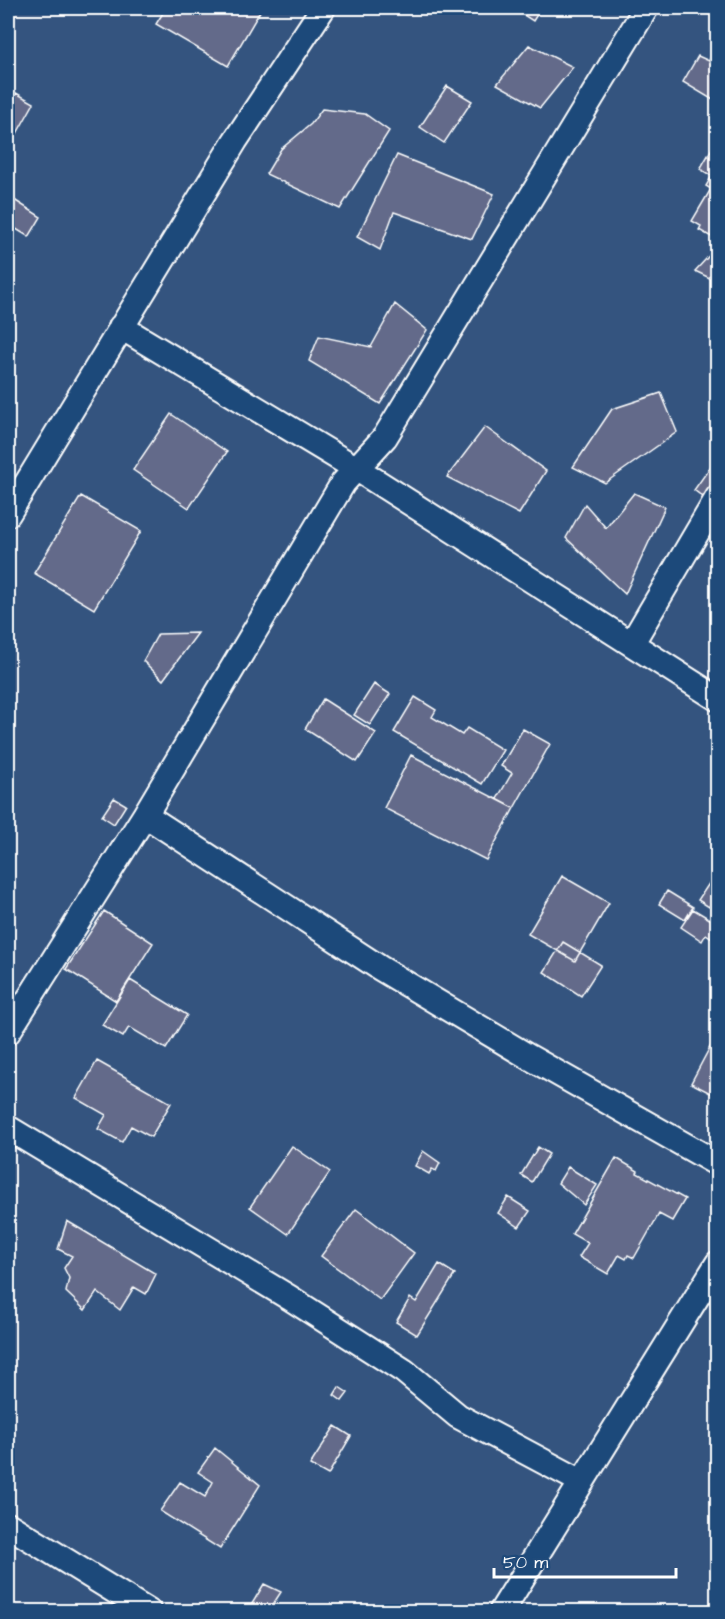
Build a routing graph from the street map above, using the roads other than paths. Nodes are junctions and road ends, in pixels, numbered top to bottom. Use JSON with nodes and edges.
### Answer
{"nodes":[{"id":1,"x":323,"y":8,"type":"edge"},
{"id":2,"x":646,"y":8,"type":"edge"},
{"id":3,"x":121,"y":327,"type":"junction"},
{"id":4,"x":357,"y":469,"type":"junction"},
{"id":5,"x":717,"y":497,"type":"edge"},
{"id":6,"x":8,"y":514,"type":"edge"},
{"id":7,"x":632,"y":643,"type":"junction"},
{"id":8,"x":717,"y":699,"type":"edge"},
{"id":9,"x":145,"y":815,"type":"junction"},
{"id":10,"x":8,"y":1032,"type":"edge"},
{"id":11,"x":8,"y":1128,"type":"edge"},
{"id":12,"x":717,"y":1164,"type":"edge"},
{"id":13,"x":717,"y":1263,"type":"edge"},
{"id":14,"x":582,"y":1482,"type":"junction"},
{"id":15,"x":8,"y":1525,"type":"edge"},
{"id":16,"x":149,"y":1611,"type":"edge"},
{"id":17,"x":501,"y":1611,"type":"edge"}],
"edges":[{"from":1,"to":3,"type":"street"},
{"from":2,"to":4,"type":"street"},
{"from":3,"to":4,"type":"street"},
{"from":3,"to":6,"type":"street"},
{"from":4,"to":7,"type":"street"},
{"from":4,"to":9,"type":"street"},
{"from":5,"to":7,"type":"street"},
{"from":7,"to":8,"type":"street"},
{"from":9,"to":10,"type":"street"},
{"from":9,"to":12,"type":"street"},
{"from":11,"to":14,"type":"street"},
{"from":13,"to":14,"type":"street"},
{"from":14,"to":17,"type":"street"},
{"from":15,"to":16,"type":"street"}]}
